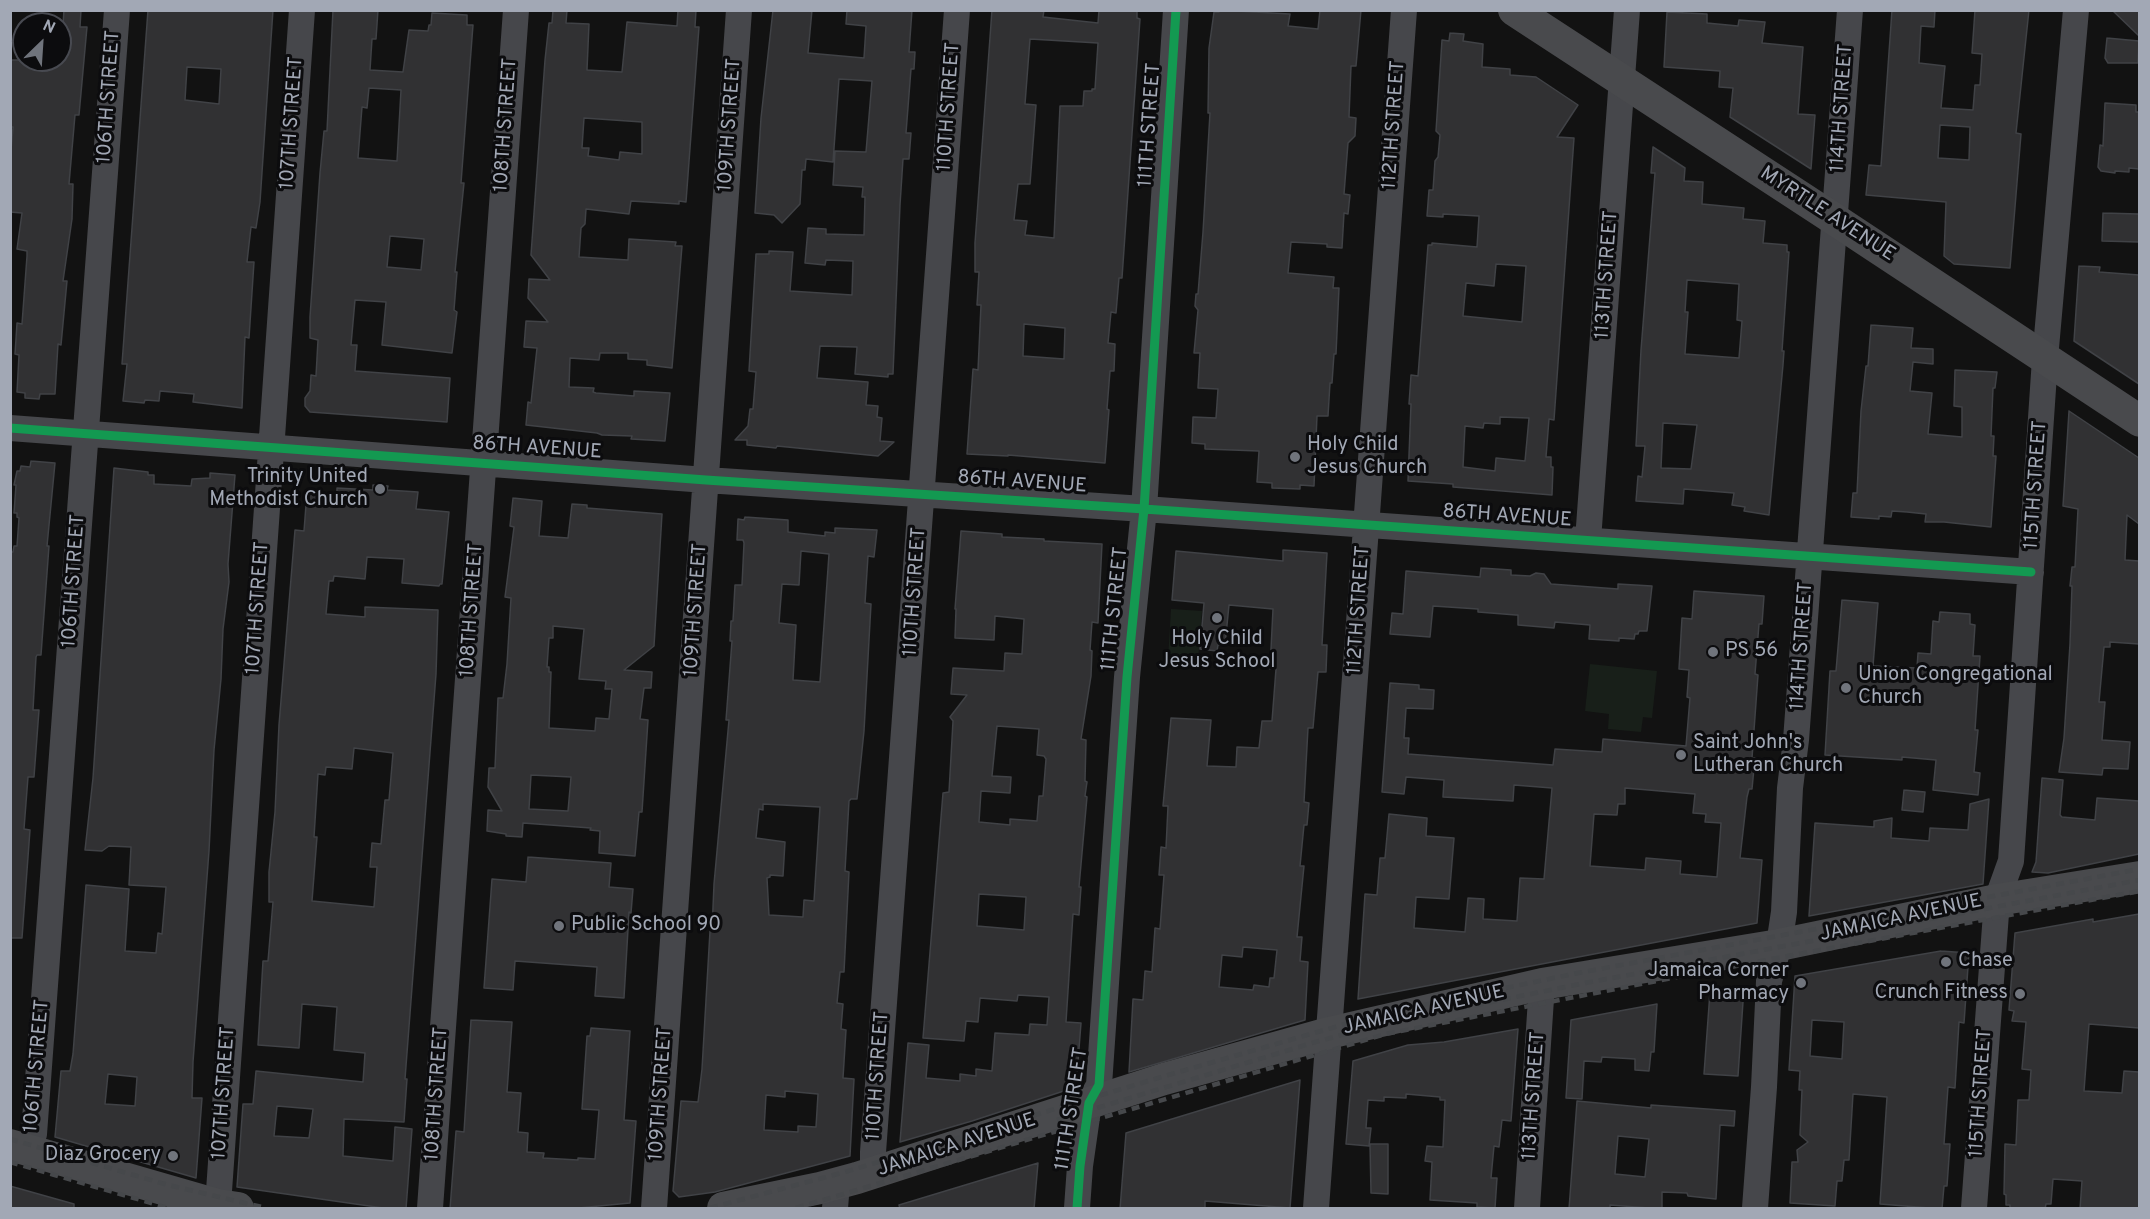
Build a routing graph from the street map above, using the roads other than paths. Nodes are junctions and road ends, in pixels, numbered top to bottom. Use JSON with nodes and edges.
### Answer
{"nodes":[{"id":1,"x":117,"y":10,"type":"edge"},
{"id":2,"x":302,"y":10,"type":"edge"},
{"id":3,"x":516,"y":10,"type":"edge"},
{"id":4,"x":739,"y":10,"type":"edge"},
{"id":5,"x":957,"y":10,"type":"edge"},
{"id":6,"x":1176,"y":10,"type":"edge"},
{"id":7,"x":1404,"y":10,"type":"edge"},
{"id":8,"x":1514,"y":10,"type":"edge"},
{"id":9,"x":1627,"y":10,"type":"edge"},
{"id":10,"x":1850,"y":10,"type":"edge"},
{"id":11,"x":2076,"y":10,"type":"edge"},
{"id":12,"x":1622,"y":82,"type":"junction"},
{"id":13,"x":1834,"y":219,"type":"junction"},
{"id":14,"x":2045,"y":359,"type":"junction"},
{"id":15,"x":2139,"y":421,"type":"edge"},
{"id":16,"x":10,"y":428,"type":"edge"},
{"id":17,"x":86,"y":434,"type":"junction"},
{"id":18,"x":270,"y":447,"type":"junction"},
{"id":19,"x":483,"y":463,"type":"junction"},
{"id":20,"x":706,"y":480,"type":"junction"},
{"id":21,"x":923,"y":494,"type":"junction"},
{"id":22,"x":1144,"y":509,"type":"junction"},
{"id":23,"x":1367,"y":526,"type":"junction"},
{"id":24,"x":1588,"y":540,"type":"junction"},
{"id":25,"x":1810,"y":558,"type":"junction"},
{"id":26,"x":2031,"y":572,"type":"junction"},
{"id":27,"x":2139,"y":877,"type":"edge"},
{"id":28,"x":1996,"y":900,"type":"junction"},
{"id":29,"x":1779,"y":945,"type":"junction"},
{"id":30,"x":1542,"y":984,"type":"junction"},
{"id":31,"x":1329,"y":1033,"type":"junction"},
{"id":32,"x":1089,"y":1103,"type":"junction"},
{"id":33,"x":19,"y":1148,"type":"edge"},
{"id":34,"x":873,"y":1173,"type":"junction"},
{"id":35,"x":836,"y":1196,"type":"edge"},
{"id":36,"x":176,"y":1201,"type":"edge"},
{"id":37,"x":228,"y":1207,"type":"edge"},
{"id":38,"x":430,"y":1209,"type":"edge"},
{"id":39,"x":654,"y":1209,"type":"edge"},
{"id":40,"x":723,"y":1209,"type":"edge"},
{"id":41,"x":1077,"y":1209,"type":"edge"},
{"id":42,"x":1316,"y":1209,"type":"edge"},
{"id":43,"x":1527,"y":1209,"type":"edge"},
{"id":44,"x":1755,"y":1209,"type":"edge"},
{"id":45,"x":1974,"y":1209,"type":"edge"}],
"edges":[{"from":1,"to":17,"type":"street","name":"106TH STREET"},
{"from":2,"to":18,"type":"street","name":"107TH STREET"},
{"from":3,"to":19,"type":"street","name":"108TH STREET"},
{"from":4,"to":20,"type":"street","name":"109TH STREET"},
{"from":5,"to":21,"type":"street","name":"110TH STREET"},
{"from":6,"to":22,"type":"street","name":"111TH STREET"},
{"from":7,"to":23,"type":"street","name":"112TH STREET"},
{"from":8,"to":12,"type":"main road","name":"MYRTLE AVENUE"},
{"from":9,"to":12,"type":"street","name":"113TH STREET"},
{"from":10,"to":13,"type":"street","name":"114TH STREET"},
{"from":11,"to":14,"type":"street","name":"115TH STREET"},
{"from":12,"to":13,"type":"main road","name":"MYRTLE AVENUE"},
{"from":12,"to":24,"type":"street","name":"113TH STREET"},
{"from":13,"to":14,"type":"main road","name":"MYRTLE AVENUE"},
{"from":13,"to":25,"type":"street","name":"114TH STREET"},
{"from":14,"to":15,"type":"main road","name":"MYRTLE AVENUE"},
{"from":14,"to":26,"type":"street","name":"115TH STREET"},
{"from":16,"to":17,"type":"street","name":"86TH AVENUE"},
{"from":17,"to":18,"type":"street","name":"86TH AVENUE"},
{"from":17,"to":33,"type":"street","name":"106TH STREET"},
{"from":18,"to":19,"type":"street","name":"86TH AVENUE"},
{"from":18,"to":37,"type":"street","name":"107TH STREET"},
{"from":19,"to":20,"type":"street","name":"86TH AVENUE"},
{"from":19,"to":38,"type":"street","name":"108TH STREET"},
{"from":20,"to":21,"type":"street","name":"86TH AVENUE"},
{"from":20,"to":39,"type":"street","name":"109TH STREET"},
{"from":21,"to":22,"type":"street","name":"86TH AVENUE"},
{"from":21,"to":34,"type":"street","name":"110TH STREET"},
{"from":22,"to":23,"type":"street","name":"86TH AVENUE"},
{"from":22,"to":32,"type":"street","name":"111TH STREET"},
{"from":23,"to":24,"type":"street","name":"86TH AVENUE"},
{"from":23,"to":31,"type":"street","name":"112TH STREET"},
{"from":24,"to":25,"type":"street","name":"86TH AVENUE"},
{"from":25,"to":26,"type":"street","name":"86TH AVENUE"},
{"from":25,"to":29,"type":"street","name":"114TH STREET"},
{"from":26,"to":28,"type":"street","name":"115TH STREET"},
{"from":27,"to":28,"type":"main road","name":"JAMAICA AVENUE"},
{"from":28,"to":29,"type":"main road","name":"JAMAICA AVENUE"},
{"from":28,"to":45,"type":"street","name":"115TH STREET"},
{"from":29,"to":30,"type":"main road","name":"JAMAICA AVENUE"},
{"from":29,"to":44,"type":"street","name":"114TH STREET"},
{"from":30,"to":31,"type":"main road","name":"JAMAICA AVENUE"},
{"from":30,"to":43,"type":"street","name":"113TH STREET"},
{"from":31,"to":32,"type":"main road","name":"JAMAICA AVENUE"},
{"from":31,"to":42,"type":"street","name":"112TH STREET"},
{"from":32,"to":34,"type":"main road","name":"JAMAICA AVENUE"},
{"from":32,"to":41,"type":"street","name":"111TH STREET"},
{"from":33,"to":36,"type":"main road"},
{"from":34,"to":35,"type":"main road","name":"JAMAICA AVENUE"},
{"from":35,"to":40,"type":"main road","name":"JAMAICA AVENUE"},
{"from":36,"to":37,"type":"main road"}]}
